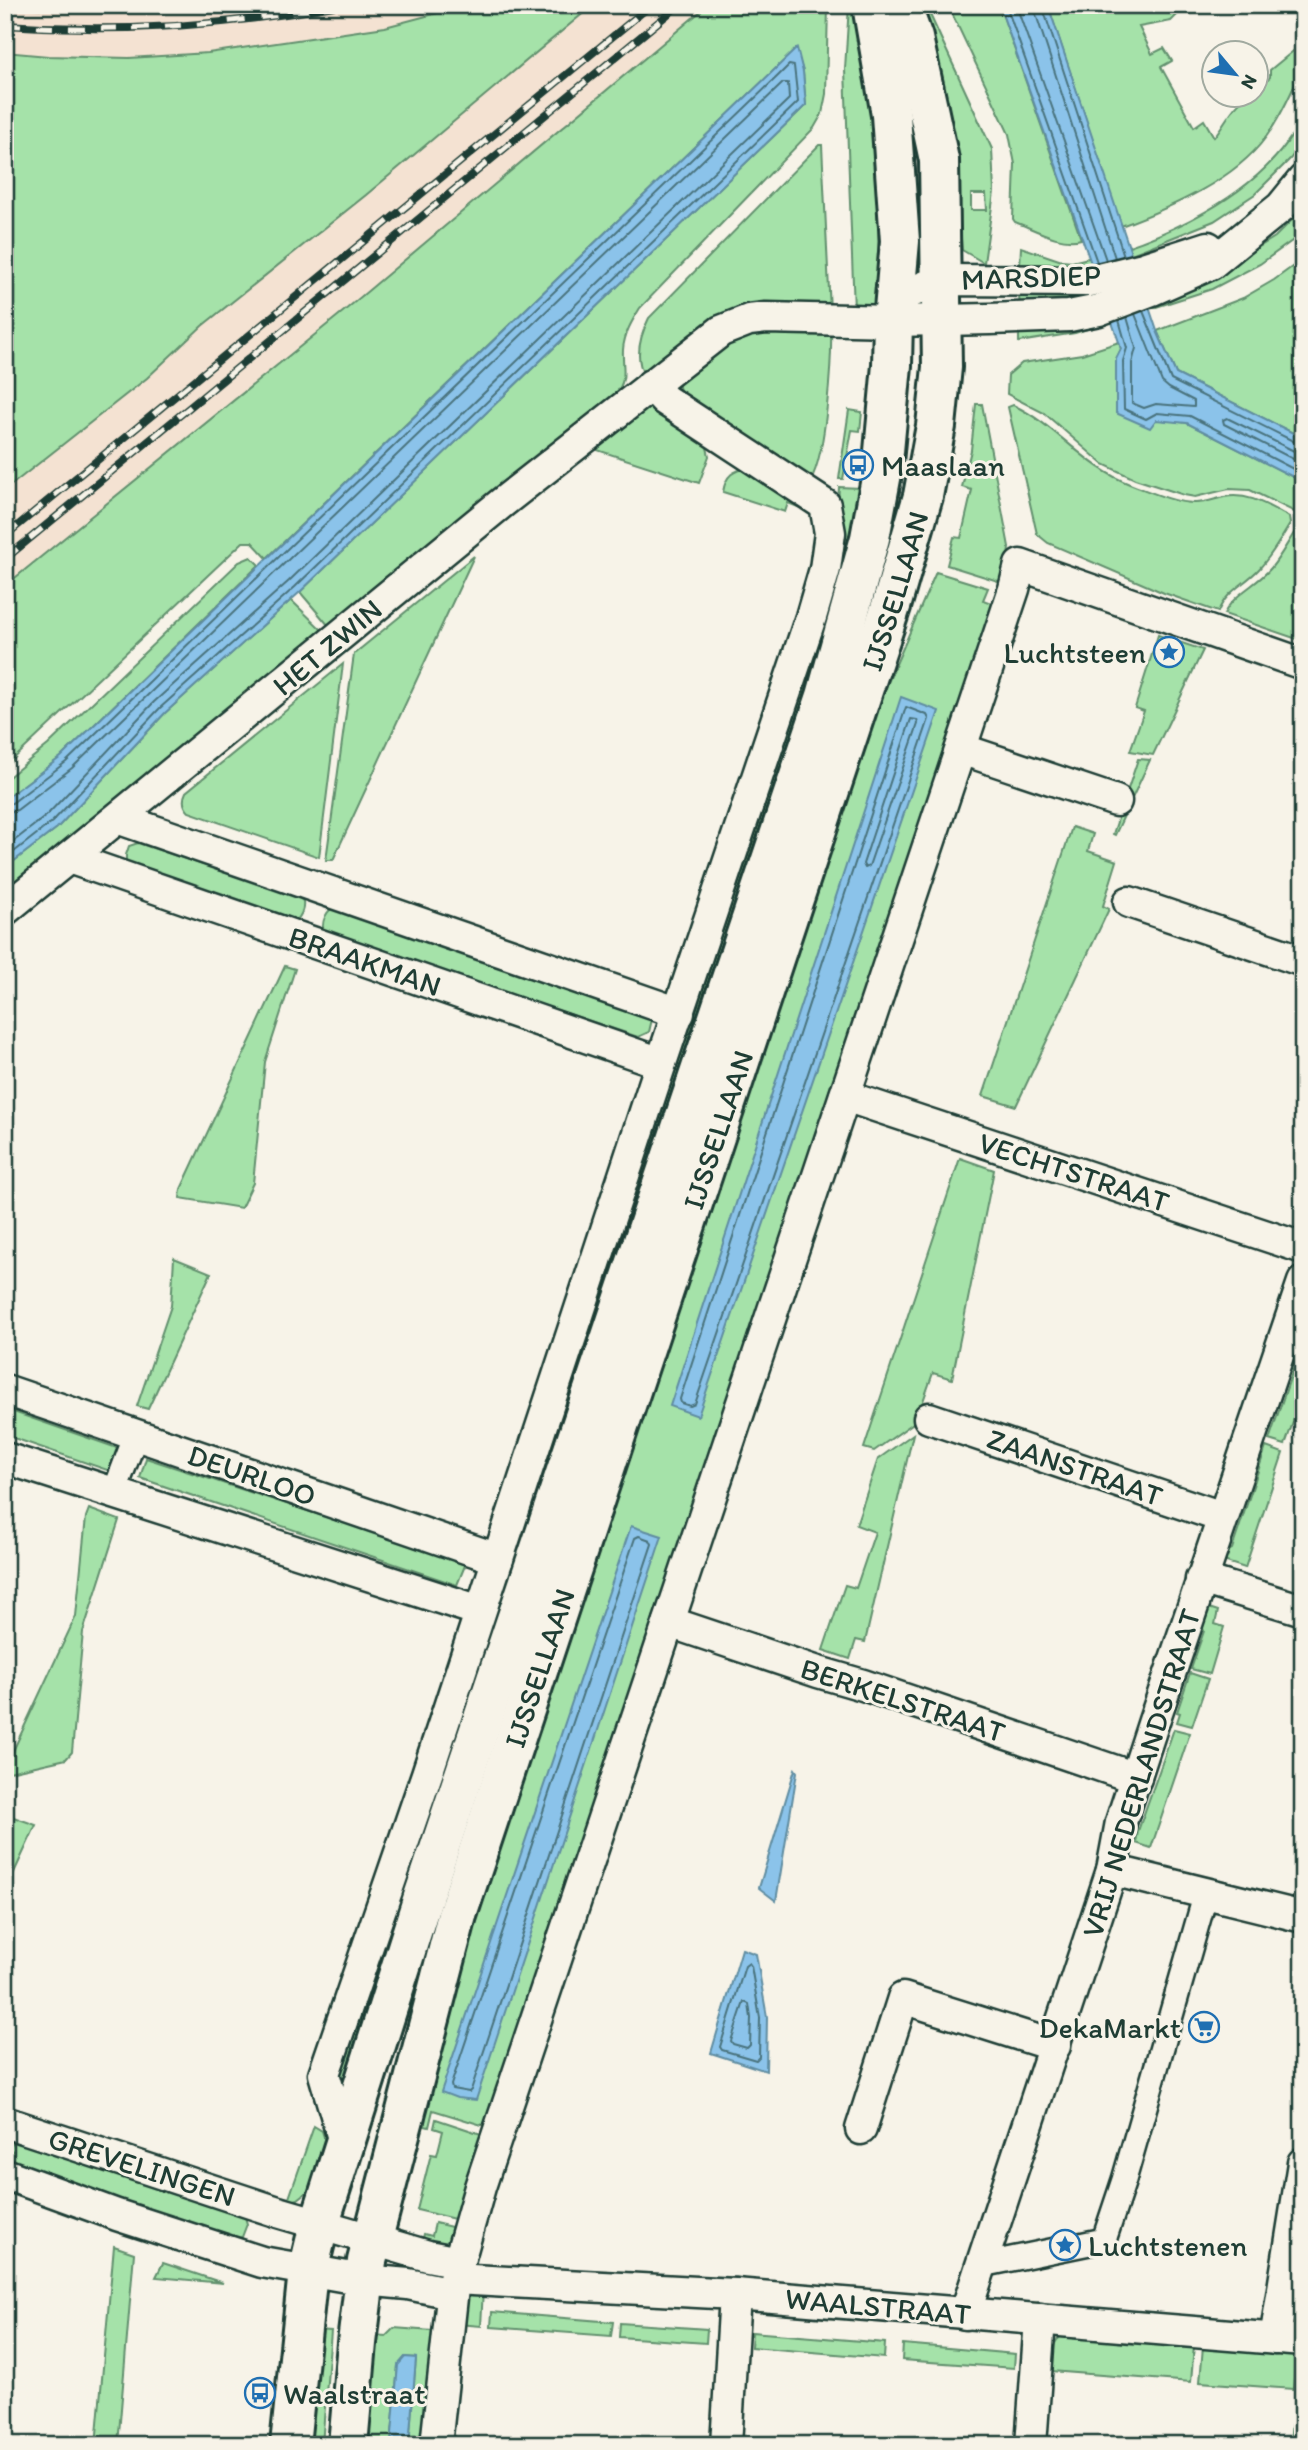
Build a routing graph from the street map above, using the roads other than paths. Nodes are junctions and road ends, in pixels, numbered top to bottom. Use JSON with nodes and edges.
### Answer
{"nodes":[{"id":1,"x":872,"y":5,"type":"edge"},
{"id":2,"x":901,"y":5,"type":"edge"},
{"id":3,"x":1303,"y":180,"type":"edge"},
{"id":4,"x":1147,"y":279,"type":"junction"},
{"id":5,"x":941,"y":280,"type":"junction"},
{"id":6,"x":895,"y":309,"type":"junction"},
{"id":7,"x":942,"y":318,"type":"junction"},
{"id":8,"x":647,"y":388,"type":"junction"},
{"id":9,"x":1303,"y":664,"type":"edge"},
{"id":10,"x":961,"y":749,"type":"junction"},
{"id":11,"x":1116,"y":801,"type":"dead end"},
{"id":12,"x":120,"y":819,"type":"junction"},
{"id":13,"x":69,"y":858,"type":"junction"},
{"id":14,"x":1129,"y":902,"type":"dead end"},
{"id":15,"x":5,"y":910,"type":"edge"},
{"id":16,"x":1303,"y":961,"type":"edge"},
{"id":17,"x":679,"y":1013,"type":"junction"},
{"id":18,"x":661,"y":1063,"type":"junction"},
{"id":19,"x":845,"y":1096,"type":"junction"},
{"id":20,"x":1303,"y":1248,"type":"edge"},
{"id":21,"x":1301,"y":1292,"type":"edge"},
{"id":22,"x":5,"y":1390,"type":"edge"},
{"id":23,"x":929,"y":1418,"type":"dead end"},
{"id":24,"x":136,"y":1435,"type":"junction"},
{"id":25,"x":5,"y":1458,"type":"edge"},
{"id":26,"x":114,"y":1493,"type":"junction"},
{"id":27,"x":1222,"y":1517,"type":"junction"},
{"id":28,"x":498,"y":1559,"type":"junction"},
{"id":29,"x":1201,"y":1579,"type":"junction"},
{"id":30,"x":1303,"y":1609,"type":"edge"},
{"id":31,"x":480,"y":1611,"type":"junction"},
{"id":32,"x":669,"y":1622,"type":"junction"},
{"id":33,"x":1136,"y":1779,"type":"junction"},
{"id":34,"x":1112,"y":1870,"type":"junction"},
{"id":35,"x":1206,"y":1893,"type":"junction"},
{"id":36,"x":1303,"y":1917,"type":"edge"},
{"id":37,"x":1055,"y":2046,"type":"junction"},
{"id":38,"x":5,"y":2122,"type":"edge"},
{"id":39,"x":861,"y":2129,"type":"dead end"},
{"id":40,"x":344,"y":2142,"type":"junction"},
{"id":41,"x":1303,"y":2163,"type":"edge"},
{"id":42,"x":5,"y":2174,"type":"edge"},
{"id":43,"x":319,"y":2225,"type":"junction"},
{"id":44,"x":373,"y":2239,"type":"junction"},
{"id":45,"x":982,"y":2265,"type":"junction"},
{"id":46,"x":308,"y":2271,"type":"junction"},
{"id":47,"x":455,"y":2278,"type":"junction"},
{"id":48,"x":364,"y":2280,"type":"junction"},
{"id":49,"x":735,"y":2294,"type":"junction"},
{"id":50,"x":965,"y":2314,"type":"junction"},
{"id":51,"x":1041,"y":2319,"type":"junction"},
{"id":52,"x":1289,"y":2340,"type":"edge"},
{"id":53,"x":290,"y":2445,"type":"edge"},
{"id":54,"x":348,"y":2445,"type":"edge"},
{"id":55,"x":436,"y":2445,"type":"edge"},
{"id":56,"x":726,"y":2445,"type":"edge"},
{"id":57,"x":1031,"y":2445,"type":"edge"}],
"edges":[{"from":1,"to":6,"type":"main road","name":"IJSSELLAAN"},
{"from":2,"to":5,"type":"main road","name":"IJSSELLAAN"},
{"from":3,"to":4,"type":"street","name":"MARSDIEP"},
{"from":4,"to":5,"type":"street","name":"MARSDIEP"},
{"from":4,"to":7,"type":"street","name":"MARSDIEP"},
{"from":5,"to":6,"type":"street","name":"MARSDIEP"},
{"from":5,"to":7,"type":"main road","name":"IJSSELLAAN"},
{"from":6,"to":7,"type":"street","name":"MARSDIEP"},
{"from":6,"to":8,"type":"street","name":"HET ZWIN"},
{"from":6,"to":40,"type":"main road","name":"IJSSELLAAN"},
{"from":7,"to":44,"type":"main road","name":"IJSSELLAAN"},
{"from":8,"to":12,"type":"street","name":"HET ZWIN"},
{"from":8,"to":17,"type":"street"},
{"from":9,"to":10,"type":"street"},
{"from":10,"to":11,"type":"street"},
{"from":10,"to":19,"type":"street"},
{"from":12,"to":13,"type":"street","name":"HET ZWIN"},
{"from":12,"to":17,"type":"street","name":"BRAAKMAN"},
{"from":13,"to":15,"type":"street","name":"HET ZWIN"},
{"from":13,"to":18,"type":"street","name":"BRAAKMAN"},
{"from":14,"to":16,"type":"street"},
{"from":17,"to":18,"type":"street"},
{"from":18,"to":28,"type":"street"},
{"from":19,"to":20,"type":"street","name":"VECHTSTRAAT"},
{"from":19,"to":32,"type":"street"},
{"from":21,"to":27,"type":"street","name":"VRIJ NEDERLANDSTRAAT"},
{"from":22,"to":24,"type":"street","name":"DEURLOO"},
{"from":23,"to":27,"type":"street","name":"ZAANSTRAAT"},
{"from":24,"to":26,"type":"street"},
{"from":24,"to":28,"type":"street","name":"DEURLOO"},
{"from":25,"to":26,"type":"street","name":"DEURLOO"},
{"from":26,"to":31,"type":"street","name":"DEURLOO"},
{"from":27,"to":29,"type":"street","name":"VRIJ NEDERLANDSTRAAT"},
{"from":28,"to":31,"type":"street"},
{"from":29,"to":30,"type":"street"},
{"from":29,"to":33,"type":"street","name":"VRIJ NEDERLANDSTRAAT"},
{"from":31,"to":40,"type":"street"},
{"from":32,"to":33,"type":"street","name":"BERKELSTRAAT"},
{"from":32,"to":47,"type":"street"},
{"from":33,"to":34,"type":"street","name":"VRIJ NEDERLANDSTRAAT"},
{"from":34,"to":35,"type":"street"},
{"from":34,"to":37,"type":"street","name":"VRIJ NEDERLANDSTRAAT"},
{"from":35,"to":36,"type":"street"},
{"from":35,"to":45,"type":"street"},
{"from":37,"to":39,"type":"street"},
{"from":37,"to":45,"type":"street","name":"VRIJ NEDERLANDSTRAAT"},
{"from":38,"to":43,"type":"street","name":"GREVELINGEN"},
{"from":40,"to":43,"type":"main road","name":"IJSSELLAAN"},
{"from":41,"to":52,"type":"street"},
{"from":42,"to":46,"type":"street","name":"GREVELINGEN"},
{"from":43,"to":44,"type":"street"},
{"from":43,"to":46,"type":"main road","name":"IJSSELLAAN"},
{"from":44,"to":47,"type":"street"},
{"from":44,"to":48,"type":"main road","name":"IJSSELLAAN"},
{"from":45,"to":50,"type":"street","name":"VRIJ NEDERLANDSTRAAT"},
{"from":46,"to":48,"type":"street"},
{"from":46,"to":53,"type":"main road","name":"IJSSELLAAN"},
{"from":47,"to":48,"type":"street"},
{"from":47,"to":49,"type":"street","name":"WAALSTRAAT"},
{"from":47,"to":55,"type":"street"},
{"from":48,"to":54,"type":"main road","name":"IJSSELLAAN"},
{"from":49,"to":50,"type":"street","name":"WAALSTRAAT"},
{"from":49,"to":56,"type":"street"},
{"from":50,"to":51,"type":"street","name":"WAALSTRAAT"},
{"from":51,"to":52,"type":"street","name":"WAALSTRAAT"},
{"from":51,"to":57,"type":"street"}]}
